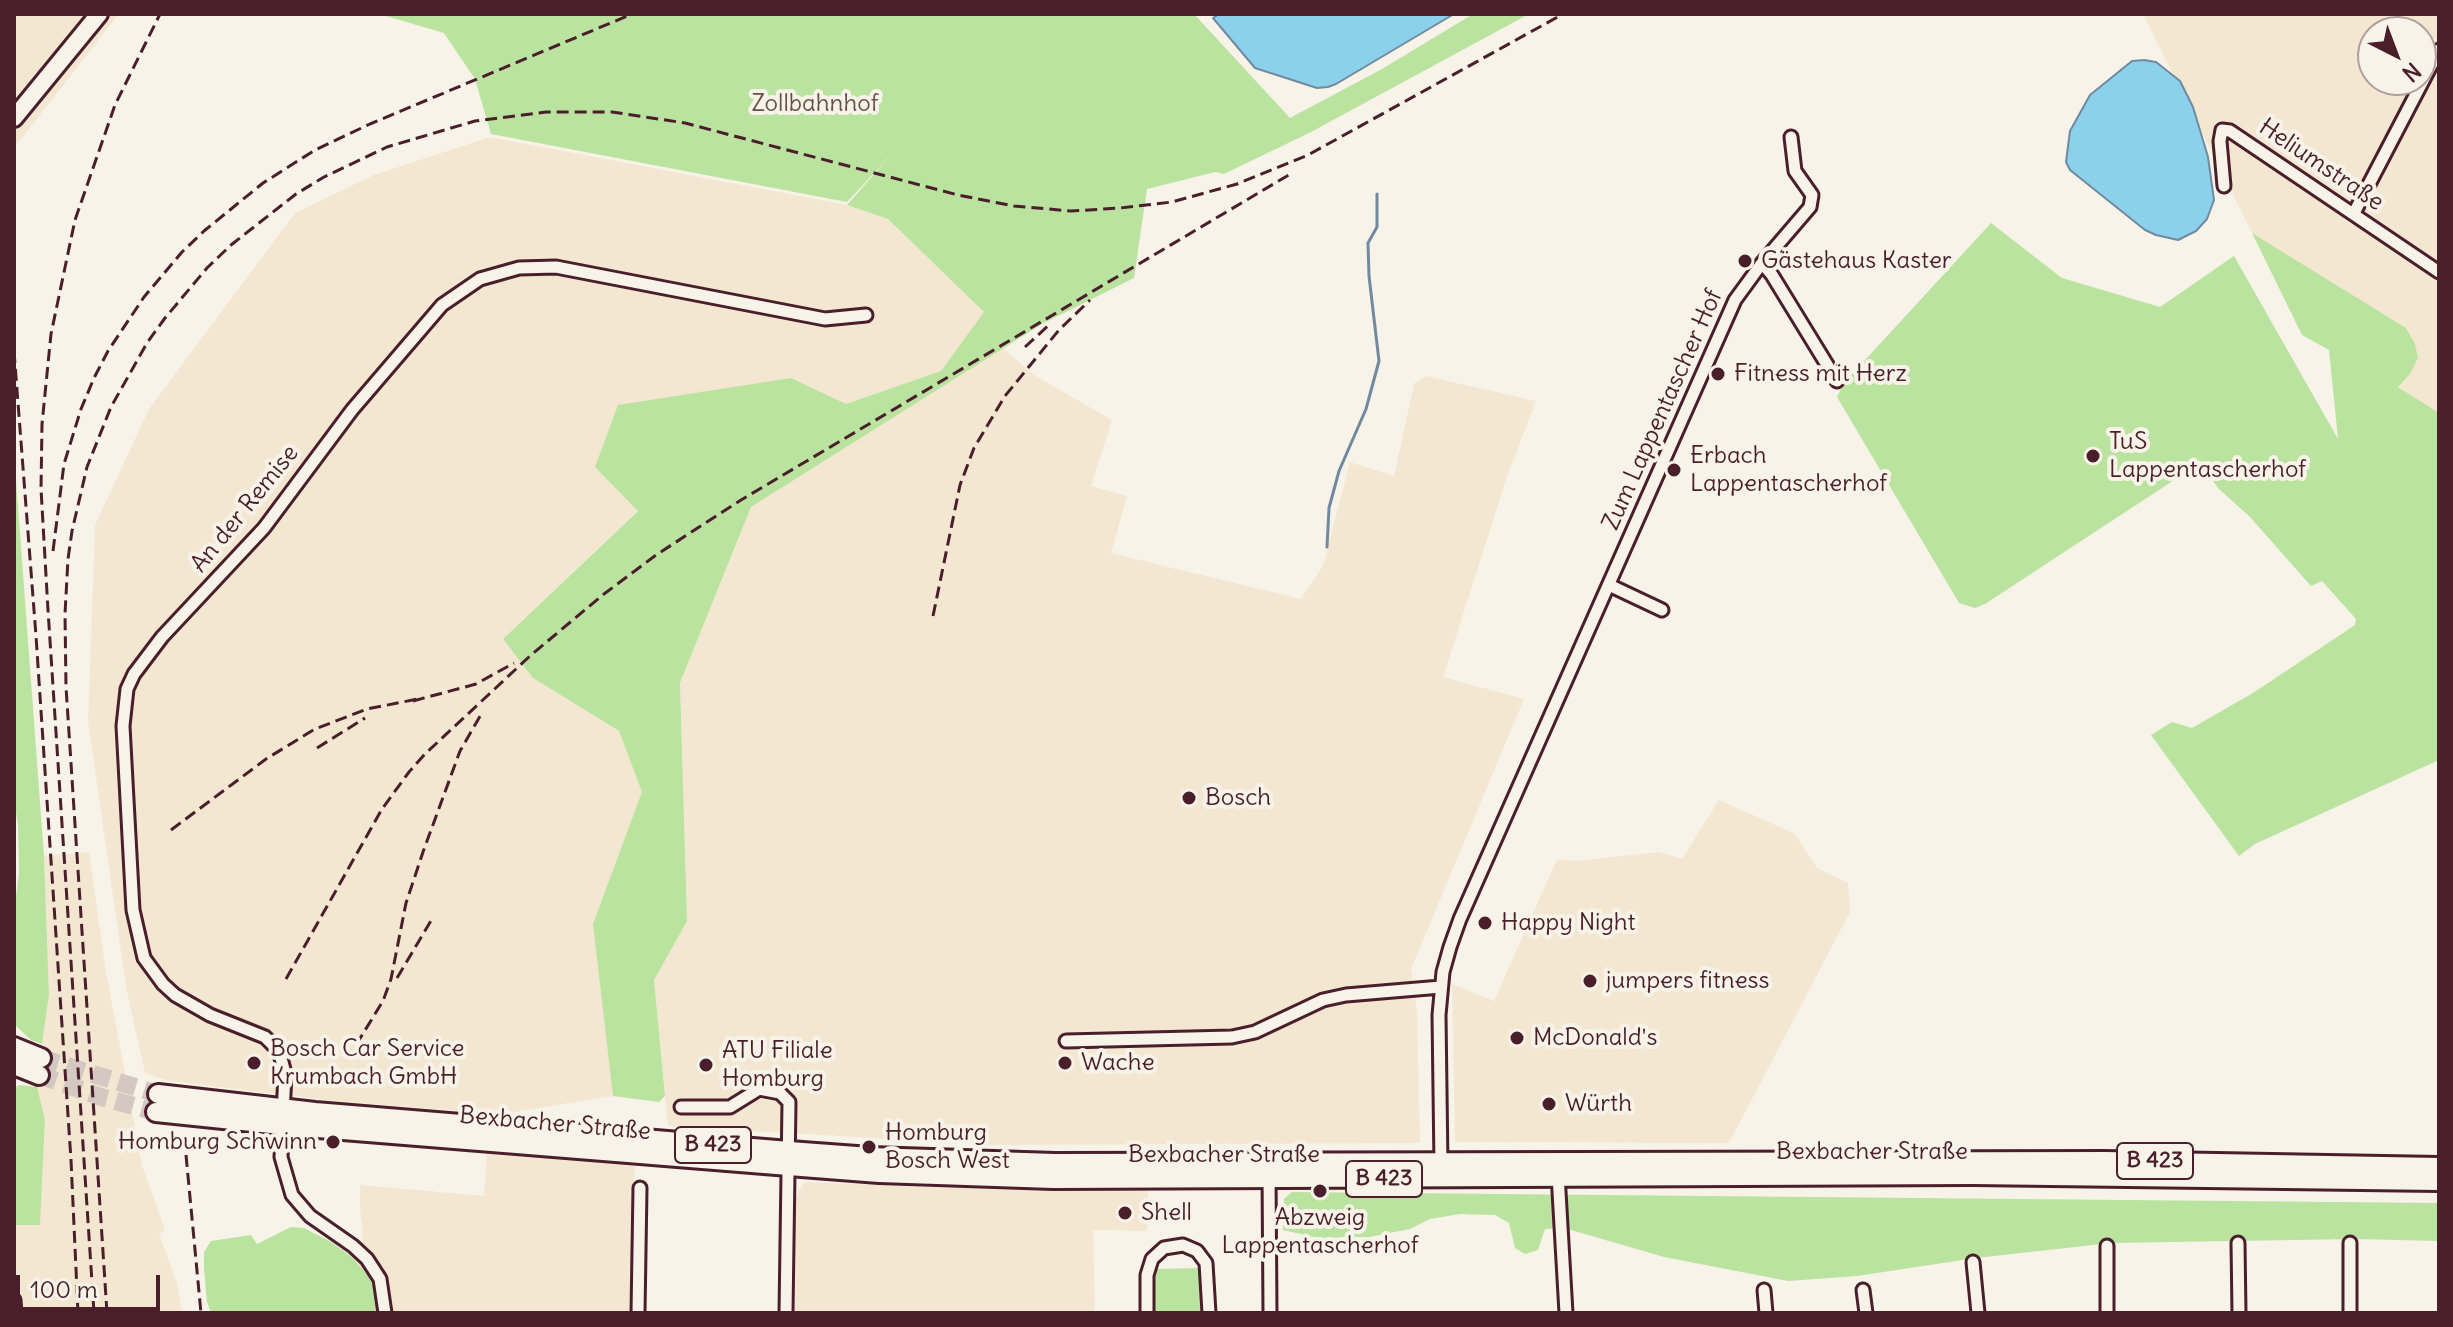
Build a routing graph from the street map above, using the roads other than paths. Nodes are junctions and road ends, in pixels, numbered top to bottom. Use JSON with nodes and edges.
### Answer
{"nodes":[{"id":1,"x":99,"y":14,"type":"edge"},
{"id":2,"x":2439,"y":50,"type":"edge"},
{"id":3,"x":14,"y":118,"type":"edge"},
{"id":4,"x":1791,"y":137,"type":"dead end"},
{"id":5,"x":2224,"y":186,"type":"dead end"},
{"id":6,"x":2354,"y":213,"type":"junction"},
{"id":7,"x":1762,"y":263,"type":"junction"},
{"id":8,"x":2439,"y":272,"type":"edge"},
{"id":9,"x":866,"y":315,"type":"dead end"},
{"id":10,"x":1837,"y":381,"type":"dead end"},
{"id":11,"x":1609,"y":585,"type":"junction"},
{"id":12,"x":1662,"y":610,"type":"dead end"},
{"id":13,"x":1441,"y":987,"type":"junction"},
{"id":14,"x":1066,"y":1041,"type":"dead end"},
{"id":15,"x":14,"y":1047,"type":"edge"},
{"id":16,"x":14,"y":1065,"type":"edge"},
{"id":17,"x":157,"y":1103,"type":"tunnel mouth"},
{"id":18,"x":681,"y":1107,"type":"dead end"},
{"id":19,"x":282,"y":1116,"type":"junction"},
{"id":20,"x":789,"y":1159,"type":"junction"},
{"id":21,"x":2439,"y":1167,"type":"edge"},
{"id":22,"x":1558,"y":1170,"type":"junction"},
{"id":23,"x":1441,"y":1171,"type":"junction"},
{"id":24,"x":1269,"y":1172,"type":"junction"},
{"id":25,"x":2439,"y":1181,"type":"edge"},
{"id":26,"x":640,"y":1188,"type":"dead end"},
{"id":27,"x":2238,"y":1243,"type":"dead end"},
{"id":28,"x":2350,"y":1243,"type":"dead end"},
{"id":29,"x":2107,"y":1246,"type":"dead end"},
{"id":30,"x":1973,"y":1262,"type":"dead end"},
{"id":31,"x":1764,"y":1290,"type":"dead end"},
{"id":32,"x":1863,"y":1290,"type":"dead end"},
{"id":33,"x":14,"y":1300,"type":"edge"},
{"id":34,"x":15,"y":1313,"type":"edge"},
{"id":35,"x":385,"y":1313,"type":"edge"},
{"id":36,"x":638,"y":1313,"type":"edge"},
{"id":37,"x":786,"y":1313,"type":"edge"},
{"id":38,"x":1147,"y":1313,"type":"edge"},
{"id":39,"x":1209,"y":1313,"type":"edge"},
{"id":40,"x":1270,"y":1313,"type":"edge"},
{"id":41,"x":1566,"y":1313,"type":"edge"},
{"id":42,"x":1766,"y":1313,"type":"edge"},
{"id":43,"x":1866,"y":1313,"type":"edge"},
{"id":44,"x":1978,"y":1313,"type":"edge"},
{"id":45,"x":2107,"y":1313,"type":"edge"},
{"id":46,"x":2239,"y":1313,"type":"edge"},
{"id":47,"x":2350,"y":1313,"type":"edge"}],
"edges":[{"from":1,"to":3,"type":"main road"},
{"from":2,"to":6,"type":"street"},
{"from":4,"to":7,"type":"street","name":"Zum Lappentascher Hof"},
{"from":5,"to":6,"type":"street","name":"Heliumstraße"},
{"from":6,"to":8,"type":"street","name":"Heliumstraße"},
{"from":7,"to":10,"type":"street"},
{"from":7,"to":11,"type":"street","name":"Zum Lappentascher Hof"},
{"from":9,"to":19,"type":"street","name":"An der Remise"},
{"from":11,"to":12,"type":"street"},
{"from":11,"to":13,"type":"street","name":"Zum Lappentascher Hof"},
{"from":13,"to":14,"type":"street"},
{"from":13,"to":23,"type":"street","name":"Zum Lappentascher Hof"},
{"from":15,"to":16,"type":"main road"},
{"from":17,"to":19,"type":"main road","name":"Bexbacher Straße","number":"B 423"},
{"from":18,"to":20,"type":"street"},
{"from":19,"to":20,"type":"main road","name":"Bexbacher Straße","number":"B 423"},
{"from":19,"to":35,"type":"street","name":"An der Remise"},
{"from":20,"to":24,"type":"main road","name":"Bexbacher Straße","number":"B 423"},
{"from":20,"to":37,"type":"street"},
{"from":21,"to":22,"type":"main road","name":"Bexbacher Straße","number":"B 423"},
{"from":22,"to":23,"type":"main road","name":"Bexbacher Straße","number":"B 423"},
{"from":22,"to":23,"type":"main road","name":"Bexbacher Straße","number":"B 423"},
{"from":22,"to":25,"type":"main road","name":"Bexbacher Straße"},
{"from":22,"to":41,"type":"street"},
{"from":23,"to":24,"type":"main road","name":"Bexbacher Straße","number":"B 423"},
{"from":24,"to":40,"type":"street"},
{"from":26,"to":36,"type":"street"},
{"from":27,"to":46,"type":"street"},
{"from":28,"to":47,"type":"street"},
{"from":29,"to":45,"type":"street"},
{"from":30,"to":44,"type":"street"},
{"from":31,"to":42,"type":"street"},
{"from":32,"to":43,"type":"street"},
{"from":33,"to":34,"type":"street"},
{"from":38,"to":39,"type":"street"}]}
